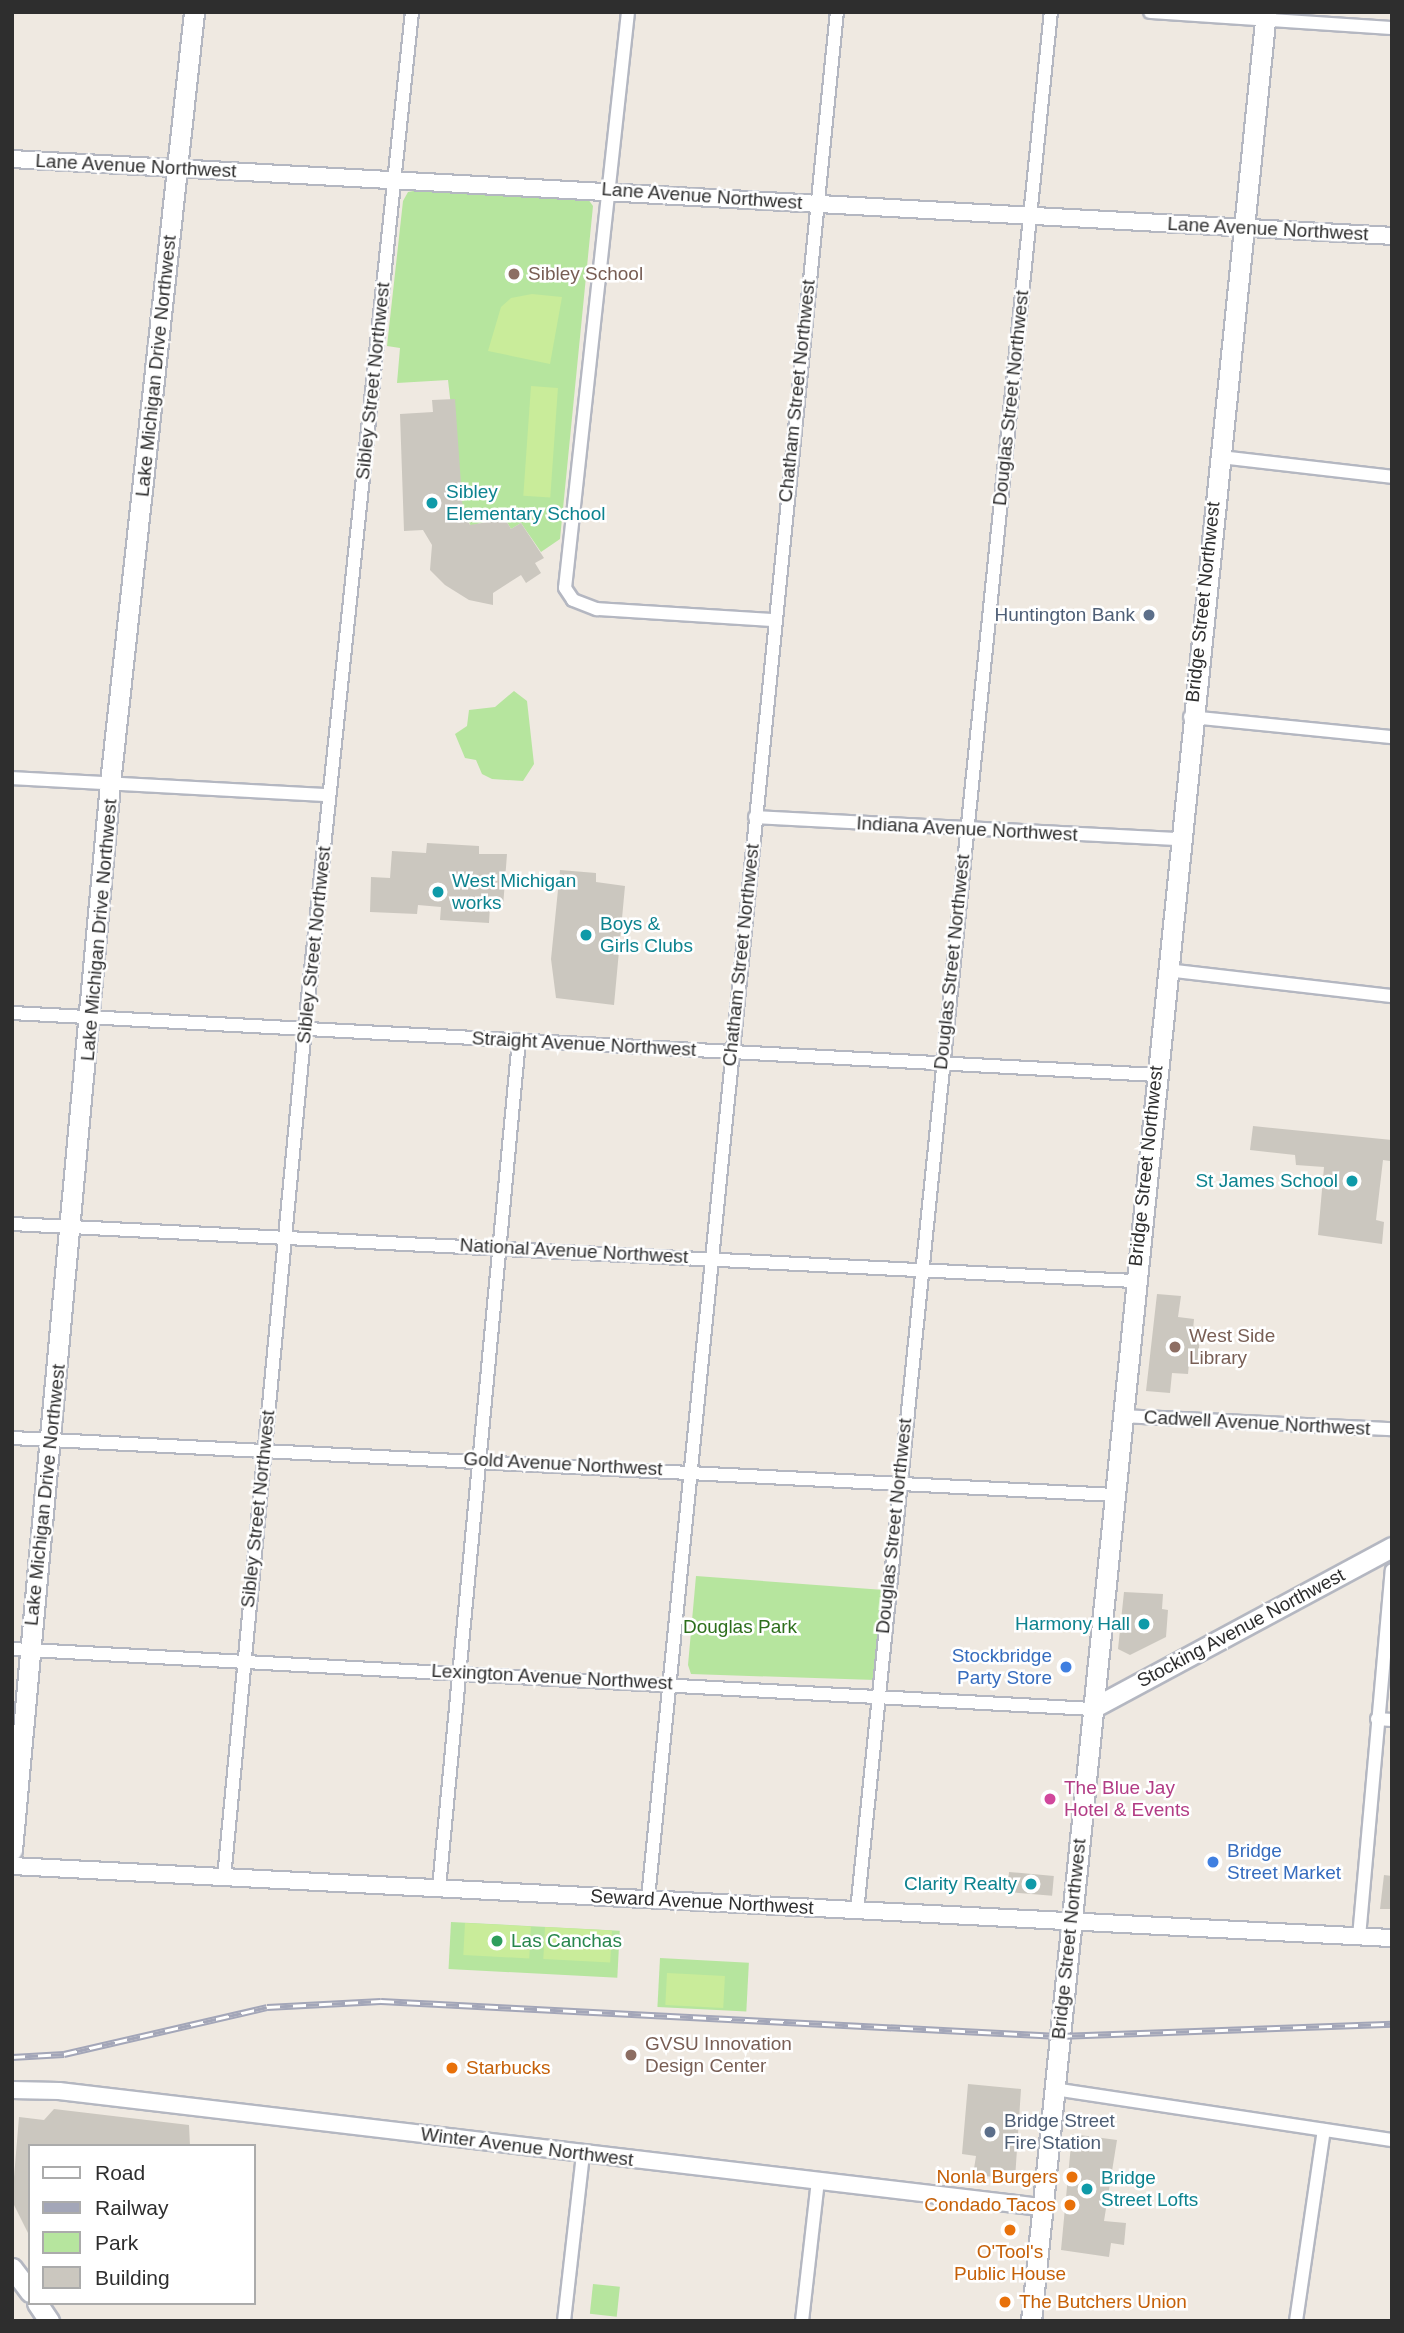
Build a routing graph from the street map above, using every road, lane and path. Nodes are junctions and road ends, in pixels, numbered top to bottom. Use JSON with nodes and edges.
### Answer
{"nodes":[{"id":1,"x":194,"y":12,"type":"edge"},
{"id":2,"x":412,"y":12,"type":"edge"},
{"id":3,"x":628,"y":12,"type":"edge"},
{"id":4,"x":837,"y":12,"type":"edge"},
{"id":5,"x":1051,"y":12,"type":"edge"},
{"id":6,"x":1150,"y":12,"type":"edge"},
{"id":7,"x":1265,"y":16,"type":"edge"},
{"id":8,"x":1392,"y":28,"type":"edge"},
{"id":9,"x":12,"y":159,"type":"edge"},
{"id":10,"x":178,"y":168,"type":"junction"},
{"id":11,"x":395,"y":178,"type":"junction"},
{"id":12,"x":606,"y":190,"type":"junction"},
{"id":13,"x":816,"y":204,"type":"junction"},
{"id":14,"x":1030,"y":216,"type":"junction"},
{"id":15,"x":1243,"y":227,"type":"junction"},
{"id":16,"x":1392,"y":236,"type":"edge"},
{"id":17,"x":1220,"y":457,"type":"junction"},
{"id":18,"x":1392,"y":477,"type":"edge"},
{"id":19,"x":774,"y":620,"type":"junction"},
{"id":20,"x":1190,"y":717,"type":"junction"},
{"id":21,"x":1392,"y":737,"type":"edge"},
{"id":22,"x":12,"y":778,"type":"edge"},
{"id":23,"x":110,"y":783,"type":"junction"},
{"id":24,"x":328,"y":795,"type":"junction"},
{"id":25,"x":755,"y":817,"type":"junction"},
{"id":26,"x":966,"y":829,"type":"junction"},
{"id":27,"x":1179,"y":839,"type":"junction"},
{"id":28,"x":1166,"y":970,"type":"junction"},
{"id":29,"x":1392,"y":996,"type":"edge"},
{"id":30,"x":12,"y":1013,"type":"edge"},
{"id":31,"x":91,"y":1017,"type":"junction"},
{"id":32,"x":305,"y":1028,"type":"junction"},
{"id":33,"x":519,"y":1040,"type":"junction"},
{"id":34,"x":732,"y":1052,"type":"junction"},
{"id":35,"x":942,"y":1062,"type":"junction"},
{"id":36,"x":1155,"y":1075,"type":"junction"},
{"id":37,"x":12,"y":1224,"type":"edge"},
{"id":38,"x":73,"y":1227,"type":"junction"},
{"id":39,"x":285,"y":1238,"type":"junction"},
{"id":40,"x":501,"y":1248,"type":"junction"},
{"id":41,"x":711,"y":1258,"type":"junction"},
{"id":42,"x":920,"y":1270,"type":"junction"},
{"id":43,"x":1135,"y":1281,"type":"junction"},
{"id":44,"x":1122,"y":1416,"type":"junction"},
{"id":45,"x":1392,"y":1429,"type":"edge"},
{"id":46,"x":12,"y":1438,"type":"edge"},
{"id":47,"x":51,"y":1440,"type":"junction"},
{"id":48,"x":264,"y":1449,"type":"junction"},
{"id":49,"x":482,"y":1460,"type":"junction"},
{"id":50,"x":690,"y":1469,"type":"junction"},
{"id":51,"x":899,"y":1483,"type":"junction"},
{"id":52,"x":1114,"y":1495,"type":"junction"},
{"id":53,"x":1392,"y":1547,"type":"edge"},
{"id":54,"x":1392,"y":1570,"type":"edge"},
{"id":55,"x":21,"y":1649,"type":"edge"},
{"id":56,"x":243,"y":1662,"type":"junction"},
{"id":57,"x":462,"y":1672,"type":"junction"},
{"id":58,"x":670,"y":1684,"type":"junction"},
{"id":59,"x":877,"y":1695,"type":"junction"},
{"id":60,"x":1091,"y":1709,"type":"junction"},
{"id":61,"x":1377,"y":1719,"type":"junction"},
{"id":62,"x":1392,"y":1720,"type":"edge"},
{"id":63,"x":12,"y":1850,"type":"edge"},
{"id":64,"x":12,"y":1866,"type":"edge"},
{"id":65,"x":224,"y":1878,"type":"junction"},
{"id":66,"x":439,"y":1888,"type":"junction"},
{"id":67,"x":648,"y":1898,"type":"junction"},
{"id":68,"x":857,"y":1912,"type":"junction"},
{"id":69,"x":1071,"y":1924,"type":"junction"},
{"id":70,"x":1359,"y":1937,"type":"junction"},
{"id":71,"x":1392,"y":1938,"type":"edge"},
{"id":72,"x":1054,"y":2089,"type":"junction"},
{"id":73,"x":12,"y":2090,"type":"edge"},
{"id":74,"x":1324,"y":2130,"type":"junction"},
{"id":75,"x":1392,"y":2140,"type":"edge"},
{"id":76,"x":583,"y":2154,"type":"junction"},
{"id":77,"x":818,"y":2181,"type":"junction"},
{"id":78,"x":1041,"y":2207,"type":"junction"},
{"id":79,"x":12,"y":2268,"type":"edge"},
{"id":80,"x":28,"y":2289,"type":"edge"},
{"id":81,"x":38,"y":2305,"type":"edge"},
{"id":82,"x":50,"y":2321,"type":"edge"},
{"id":83,"x":564,"y":2321,"type":"edge"},
{"id":84,"x":802,"y":2321,"type":"edge"},
{"id":85,"x":1031,"y":2321,"type":"edge"},
{"id":86,"x":1296,"y":2321,"type":"edge"}],
"edges":[{"from":1,"to":10,"type":"main road","name":"Lake Michigan Drive Northwest"},
{"from":2,"to":11,"type":"street","name":"Sibley Street Northwest"},
{"from":3,"to":12,"type":"street"},
{"from":4,"to":13,"type":"street","name":"Chatham Street Northwest"},
{"from":5,"to":14,"type":"street","name":"Douglas Street Northwest"},
{"from":6,"to":7,"type":"street"},
{"from":7,"to":8,"type":"street"},
{"from":7,"to":15,"type":"main road","name":"Bridge Street Northwest"},
{"from":9,"to":10,"type":"street","name":"Lane Avenue Northwest"},
{"from":10,"to":11,"type":"street","name":"Lane Avenue Northwest"},
{"from":10,"to":23,"type":"main road","name":"Lake Michigan Drive Northwest"},
{"from":11,"to":12,"type":"street","name":"Lane Avenue Northwest"},
{"from":11,"to":24,"type":"street","name":"Sibley Street Northwest"},
{"from":12,"to":13,"type":"street","name":"Lane Avenue Northwest"},
{"from":12,"to":19,"type":"street"},
{"from":13,"to":14,"type":"street","name":"Lane Avenue Northwest"},
{"from":13,"to":19,"type":"street","name":"Chatham Street Northwest"},
{"from":14,"to":15,"type":"street","name":"Lane Avenue Northwest"},
{"from":14,"to":26,"type":"street","name":"Douglas Street Northwest"},
{"from":15,"to":16,"type":"street","name":"Lane Avenue Northwest"},
{"from":15,"to":17,"type":"main road","name":"Bridge Street Northwest"},
{"from":17,"to":18,"type":"street"},
{"from":17,"to":20,"type":"main road","name":"Bridge Street Northwest"},
{"from":19,"to":25,"type":"street","name":"Chatham Street Northwest"},
{"from":20,"to":21,"type":"street"},
{"from":20,"to":27,"type":"main road","name":"Bridge Street Northwest"},
{"from":22,"to":23,"type":"street"},
{"from":23,"to":24,"type":"street"},
{"from":23,"to":31,"type":"main road","name":"Lake Michigan Drive Northwest"},
{"from":24,"to":32,"type":"street","name":"Sibley Street Northwest"},
{"from":25,"to":26,"type":"street","name":"Indiana Avenue Northwest"},
{"from":25,"to":34,"type":"street","name":"Chatham Street Northwest"},
{"from":26,"to":27,"type":"street","name":"Indiana Avenue Northwest"},
{"from":26,"to":35,"type":"street","name":"Douglas Street Northwest"},
{"from":27,"to":28,"type":"main road","name":"Bridge Street Northwest"},
{"from":28,"to":29,"type":"street"},
{"from":28,"to":36,"type":"main road","name":"Bridge Street Northwest"},
{"from":30,"to":31,"type":"street","name":"Straight Avenue Northwest"},
{"from":31,"to":32,"type":"street","name":"Straight Avenue Northwest"},
{"from":31,"to":38,"type":"main road","name":"Lake Michigan Drive Northwest"},
{"from":32,"to":33,"type":"street","name":"Straight Avenue Northwest"},
{"from":32,"to":39,"type":"street","name":"Sibley Street Northwest"},
{"from":33,"to":34,"type":"street","name":"Straight Avenue Northwest"},
{"from":33,"to":40,"type":"street"},
{"from":34,"to":35,"type":"street","name":"Straight Avenue Northwest"},
{"from":34,"to":41,"type":"street","name":"Chatham Street Northwest"},
{"from":35,"to":36,"type":"street","name":"Straight Avenue Northwest"},
{"from":35,"to":42,"type":"street","name":"Douglas Street Northwest"},
{"from":36,"to":43,"type":"main road","name":"Bridge Street Northwest"},
{"from":37,"to":38,"type":"street","name":"National Avenue Northwest"},
{"from":38,"to":39,"type":"street","name":"National Avenue Northwest"},
{"from":38,"to":47,"type":"main road","name":"Lake Michigan Drive Northwest"},
{"from":39,"to":40,"type":"street","name":"National Avenue Northwest"},
{"from":39,"to":48,"type":"street","name":"Sibley Street Northwest"},
{"from":40,"to":41,"type":"street","name":"National Avenue Northwest"},
{"from":40,"to":49,"type":"street"},
{"from":41,"to":42,"type":"street","name":"National Avenue Northwest"},
{"from":41,"to":50,"type":"street","name":"Chatham Street Northwest"},
{"from":42,"to":43,"type":"street","name":"National Avenue Northwest"},
{"from":42,"to":51,"type":"street","name":"Douglas Street Northwest"},
{"from":43,"to":44,"type":"main road","name":"Bridge Street Northwest"},
{"from":44,"to":45,"type":"street","name":"Cadwell Avenue Northwest"},
{"from":44,"to":52,"type":"main road","name":"Bridge Street Northwest"},
{"from":46,"to":47,"type":"street","name":"Gold Avenue Northwest"},
{"from":47,"to":48,"type":"street","name":"Gold Avenue Northwest"},
{"from":47,"to":55,"type":"main road","name":"Lake Michigan Drive Northwest"},
{"from":48,"to":49,"type":"street","name":"Gold Avenue Northwest"},
{"from":48,"to":56,"type":"street","name":"Sibley Street Northwest"},
{"from":49,"to":50,"type":"street","name":"Gold Avenue Northwest"},
{"from":49,"to":57,"type":"street"},
{"from":50,"to":51,"type":"street","name":"Gold Avenue Northwest"},
{"from":50,"to":58,"type":"street","name":"Chatham Street Northwest"},
{"from":51,"to":52,"type":"street","name":"Gold Avenue Northwest"},
{"from":51,"to":59,"type":"street","name":"Douglas Street Northwest"},
{"from":52,"to":60,"type":"main road","name":"Bridge Street Northwest"},
{"from":53,"to":60,"type":"main road","name":"Stocking Avenue Northwest"},
{"from":54,"to":61,"type":"street"},
{"from":55,"to":56,"type":"street","name":"Lexington Avenue Northwest"},
{"from":55,"to":63,"type":"main road","name":"Lake Michigan Drive Northwest"},
{"from":56,"to":57,"type":"street","name":"Lexington Avenue Northwest"},
{"from":56,"to":65,"type":"street","name":"Sibley Street Northwest"},
{"from":57,"to":58,"type":"street","name":"Lexington Avenue Northwest"},
{"from":57,"to":66,"type":"street"},
{"from":58,"to":59,"type":"street","name":"Lexington Avenue Northwest"},
{"from":58,"to":67,"type":"street","name":"Chatham Street Northwest"},
{"from":59,"to":60,"type":"street","name":"Lexington Avenue Northwest"},
{"from":59,"to":68,"type":"street","name":"Douglas Street Northwest"},
{"from":60,"to":69,"type":"main road","name":"Bridge Street Northwest"},
{"from":61,"to":62,"type":"street"},
{"from":61,"to":70,"type":"street"},
{"from":64,"to":65,"type":"street","name":"Seward Avenue Northwest"},
{"from":65,"to":66,"type":"street","name":"Seward Avenue Northwest"},
{"from":66,"to":67,"type":"street","name":"Seward Avenue Northwest"},
{"from":67,"to":68,"type":"street","name":"Seward Avenue Northwest"},
{"from":68,"to":69,"type":"street","name":"Seward Avenue Northwest"},
{"from":69,"to":70,"type":"street","name":"Seward Avenue Northwest"},
{"from":69,"to":72,"type":"main road","name":"Bridge Street Northwest"},
{"from":70,"to":71,"type":"street","name":"Seward Avenue Northwest"},
{"from":72,"to":74,"type":"street"},
{"from":72,"to":78,"type":"main road","name":"Bridge Street Northwest"},
{"from":73,"to":76,"type":"street","name":"Winter Avenue Northwest"},
{"from":74,"to":75,"type":"street"},
{"from":74,"to":86,"type":"street"},
{"from":76,"to":77,"type":"street","name":"Winter Avenue Northwest"},
{"from":76,"to":83,"type":"street"},
{"from":77,"to":78,"type":"street","name":"Winter Avenue Northwest"},
{"from":77,"to":84,"type":"street"},
{"from":78,"to":85,"type":"main road","name":"Bridge Street Northwest"},
{"from":79,"to":80,"type":"main road"},
{"from":81,"to":82,"type":"main road"}]}
